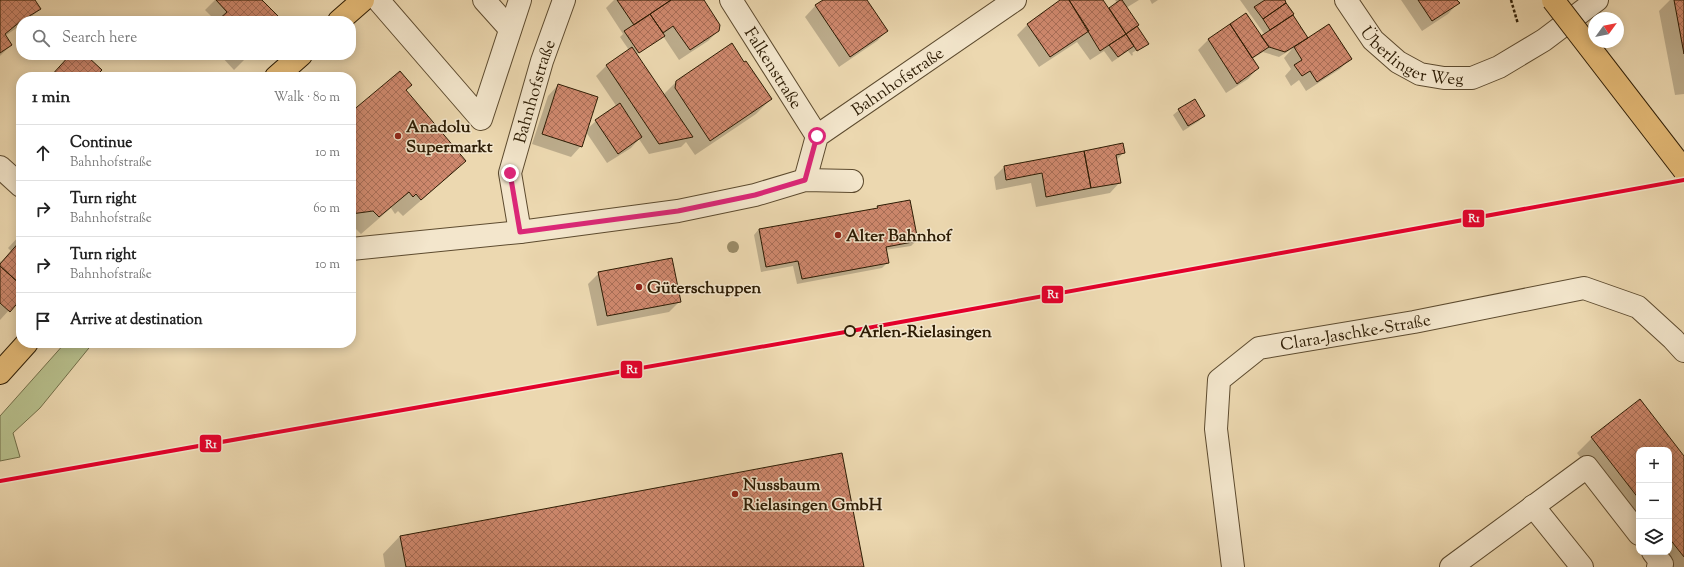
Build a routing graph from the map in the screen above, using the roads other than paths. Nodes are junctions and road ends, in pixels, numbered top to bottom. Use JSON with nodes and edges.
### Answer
{"nodes":[{"id":1,"x":363,"y":0,"type":"edge"},
{"id":2,"x":378,"y":0,"type":"edge"},
{"id":3,"x":484,"y":0,"type":"edge"},
{"id":4,"x":520,"y":0,"type":"edge"},
{"id":5,"x":564,"y":0,"type":"edge"},
{"id":6,"x":731,"y":0,"type":"edge"},
{"id":7,"x":1015,"y":0,"type":"edge"},
{"id":8,"x":1346,"y":0,"type":"edge"},
{"id":9,"x":1553,"y":0,"type":"edge"},
{"id":10,"x":1598,"y":0,"type":"edge"},
{"id":11,"x":345,"y":16,"type":"edge"},
{"id":12,"x":510,"y":29,"type":"junction"},
{"id":13,"x":295,"y":60,"type":"edge"},
{"id":14,"x":282,"y":72,"type":"edge"},
{"id":15,"x":817,"y":136,"type":"junction"},
{"id":16,"x":0,"y":167,"type":"edge"},
{"id":17,"x":1684,"y":170,"type":"edge"},
{"id":18,"x":805,"y":180,"type":"junction"},
{"id":19,"x":16,"y":181,"type":"edge"},
{"id":20,"x":852,"y":182,"type":"dead end"},
{"id":21,"x":520,"y":232,"type":"junction"},
{"id":22,"x":356,"y":248,"type":"edge"},
{"id":23,"x":1680,"y":339,"type":"edge"},
{"id":24,"x":22,"y":348,"type":"edge"},
{"id":25,"x":0,"y":373,"type":"edge"},
{"id":26,"x":1533,"y":506,"type":"junction"},
{"id":27,"x":1636,"y":530,"type":"edge"},
{"id":28,"x":1655,"y":555,"type":"edge"},
{"id":29,"x":1233,"y":567,"type":"edge"},
{"id":30,"x":1451,"y":567,"type":"edge"},
{"id":31,"x":1582,"y":567,"type":"edge"},
{"id":32,"x":1658,"y":567,"type":"edge"}],
"edges":[{"from":1,"to":11,"type":"main road"},
{"from":2,"to":12,"type":"street"},
{"from":3,"to":12,"type":"street"},
{"from":4,"to":12,"type":"street"},
{"from":5,"to":21,"type":"street","name":"Bahnhofstraße"},
{"from":6,"to":15,"type":"street","name":"Falkenstraße"},
{"from":7,"to":15,"type":"street","name":"Bahnhofstraße"},
{"from":8,"to":10,"type":"street","name":"Überlinger Weg"},
{"from":9,"to":17,"type":"main road","bridge":true},
{"from":13,"to":14,"type":"main road"},
{"from":15,"to":18,"type":"street"},
{"from":16,"to":19,"type":"street"},
{"from":18,"to":20,"type":"street"},
{"from":18,"to":21,"type":"street"},
{"from":21,"to":22,"type":"street"},
{"from":23,"to":29,"type":"street","name":"Clara-Jaschke-Straße"},
{"from":24,"to":25,"type":"main road"},
{"from":26,"to":27,"type":"street"},
{"from":26,"to":30,"type":"street"},
{"from":26,"to":31,"type":"street"},
{"from":28,"to":32,"type":"street"}]}
